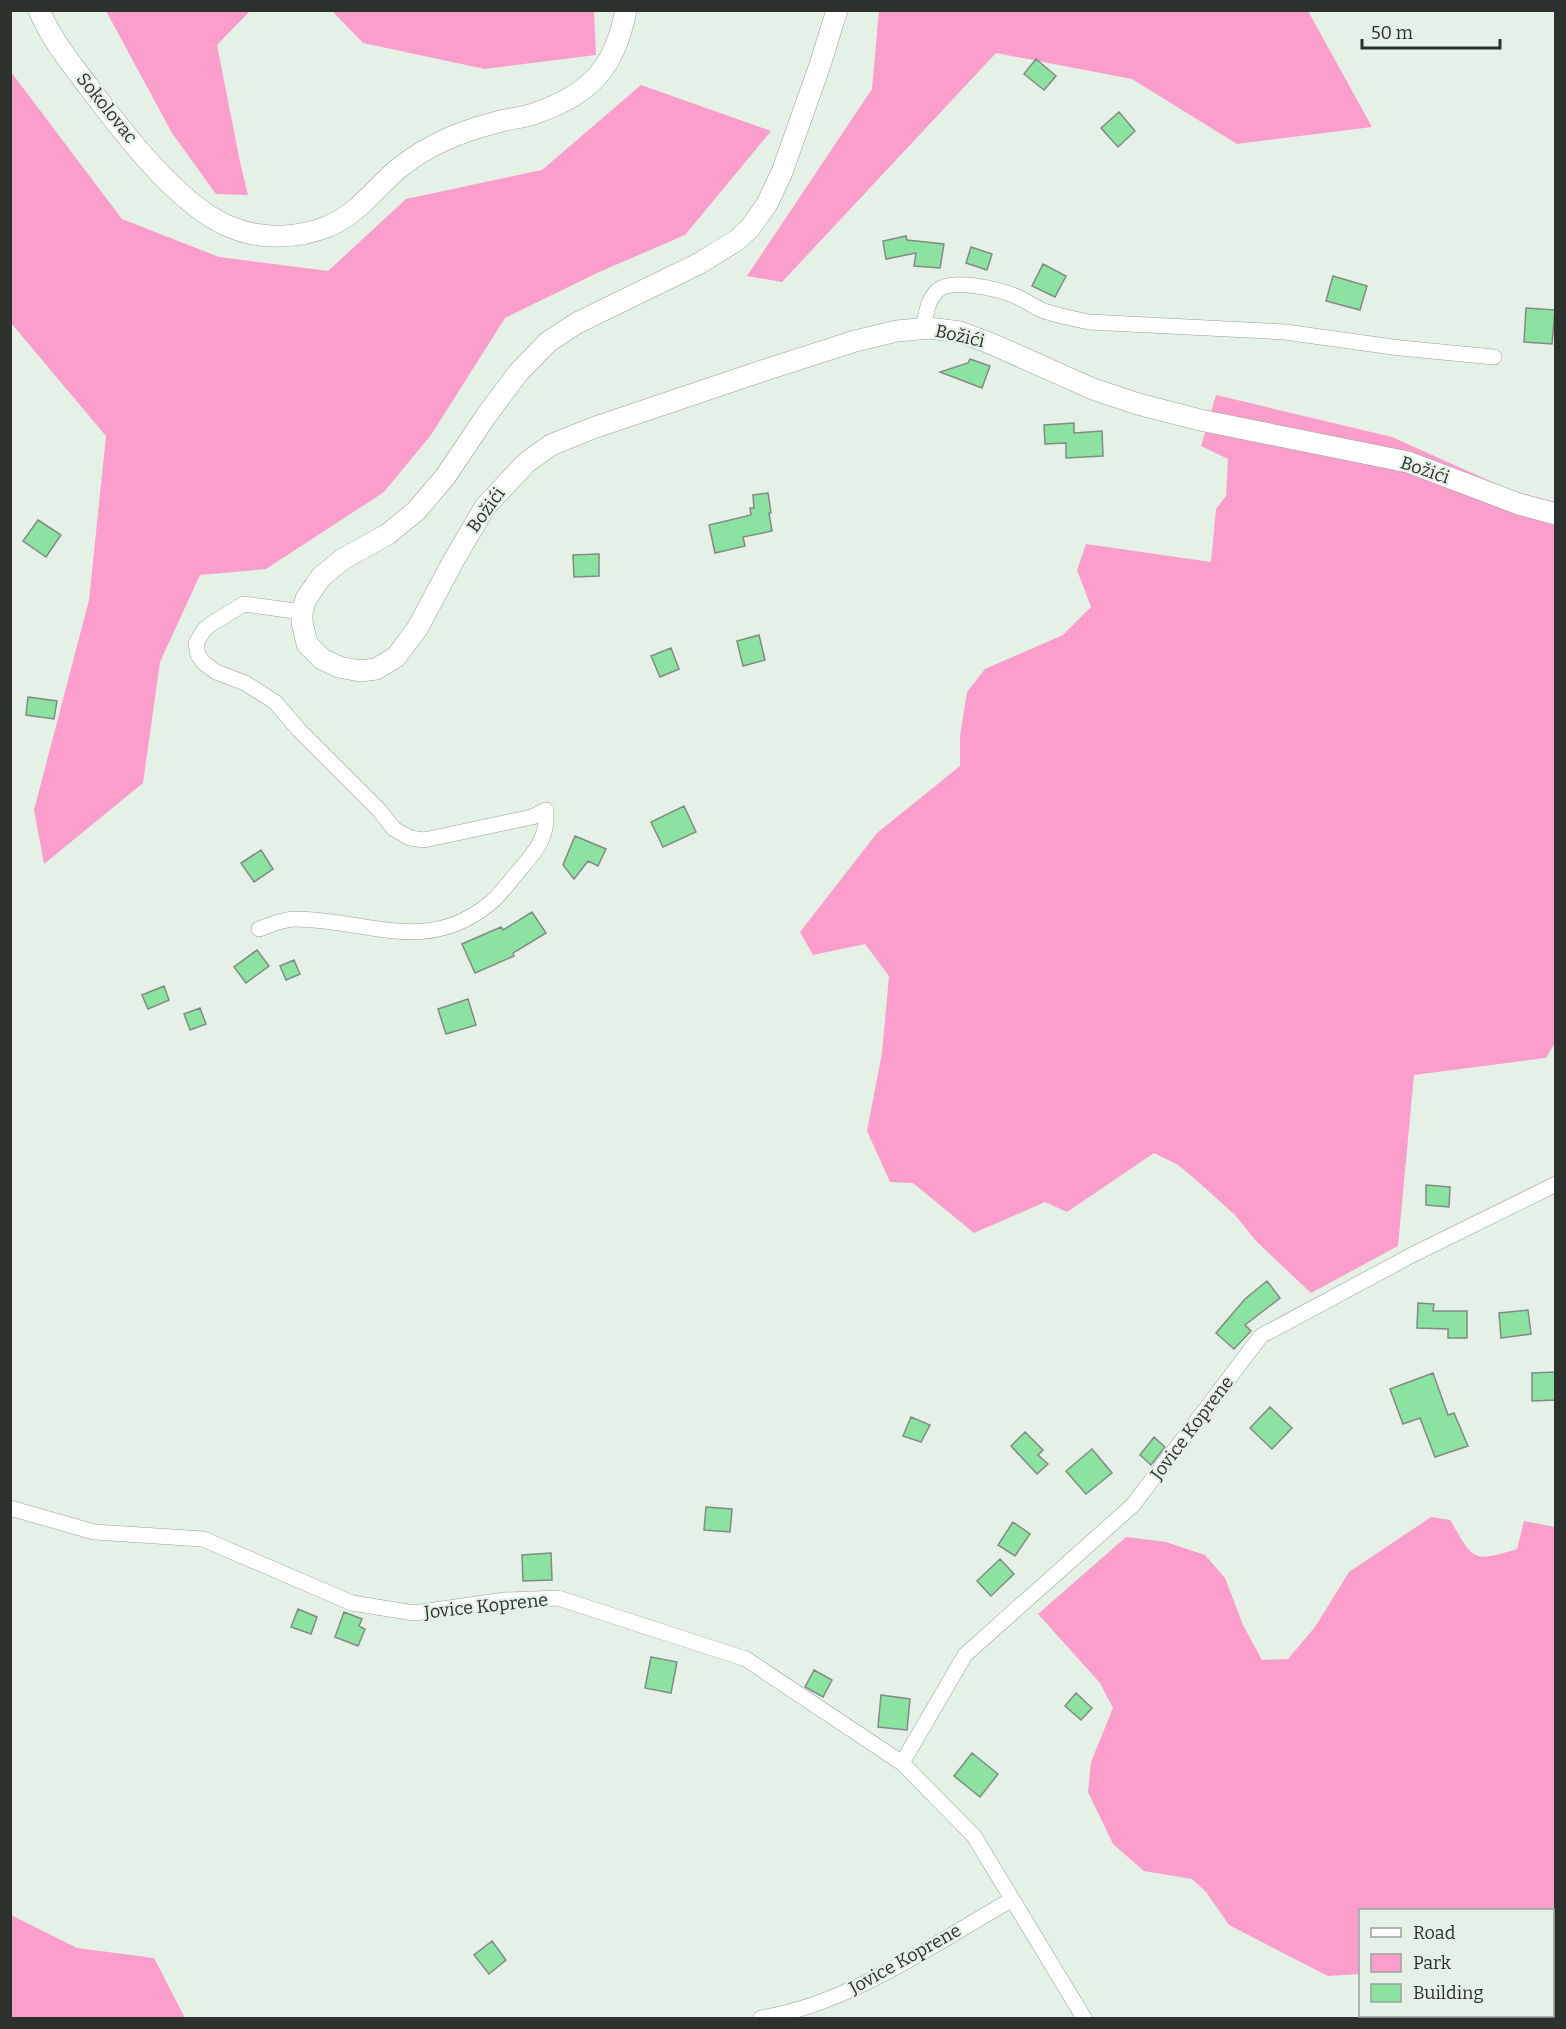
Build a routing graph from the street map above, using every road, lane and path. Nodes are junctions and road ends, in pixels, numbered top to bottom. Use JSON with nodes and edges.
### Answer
{"nodes":[{"id":1,"x":39,"y":10,"type":"edge"},
{"id":2,"x":626,"y":10,"type":"edge"},
{"id":3,"x":837,"y":10,"type":"edge"},
{"id":4,"x":923,"y":329,"type":"junction"},
{"id":5,"x":1494,"y":357,"type":"dead end"},
{"id":6,"x":1556,"y":514,"type":"edge"},
{"id":7,"x":302,"y":612,"type":"junction"},
{"id":8,"x":259,"y":929,"type":"dead end"},
{"id":9,"x":1556,"y":1184,"type":"edge"},
{"id":10,"x":10,"y":1508,"type":"edge"},
{"id":11,"x":902,"y":1763,"type":"junction"},
{"id":12,"x":1011,"y":1900,"type":"junction"},
{"id":13,"x":761,"y":2019,"type":"edge"},
{"id":14,"x":1084,"y":2019,"type":"edge"}],
"edges":[{"from":1,"to":2,"type":"main road","name":"Sokolovac"},
{"from":3,"to":7,"type":"main road"},
{"from":4,"to":5,"type":"street"},
{"from":4,"to":6,"type":"main road","name":"Božići"},
{"from":4,"to":7,"type":"main road","name":"Božići"},
{"from":7,"to":8,"type":"street"},
{"from":9,"to":11,"type":"street","name":"Jovice Koprene"},
{"from":10,"to":11,"type":"street","name":"Jovice Koprene"},
{"from":11,"to":12,"type":"street","name":"Jovice Koprene"},
{"from":12,"to":13,"type":"street","name":"Jovice Koprene"},
{"from":12,"to":14,"type":"street","name":"Jovice Koprene"}]}
